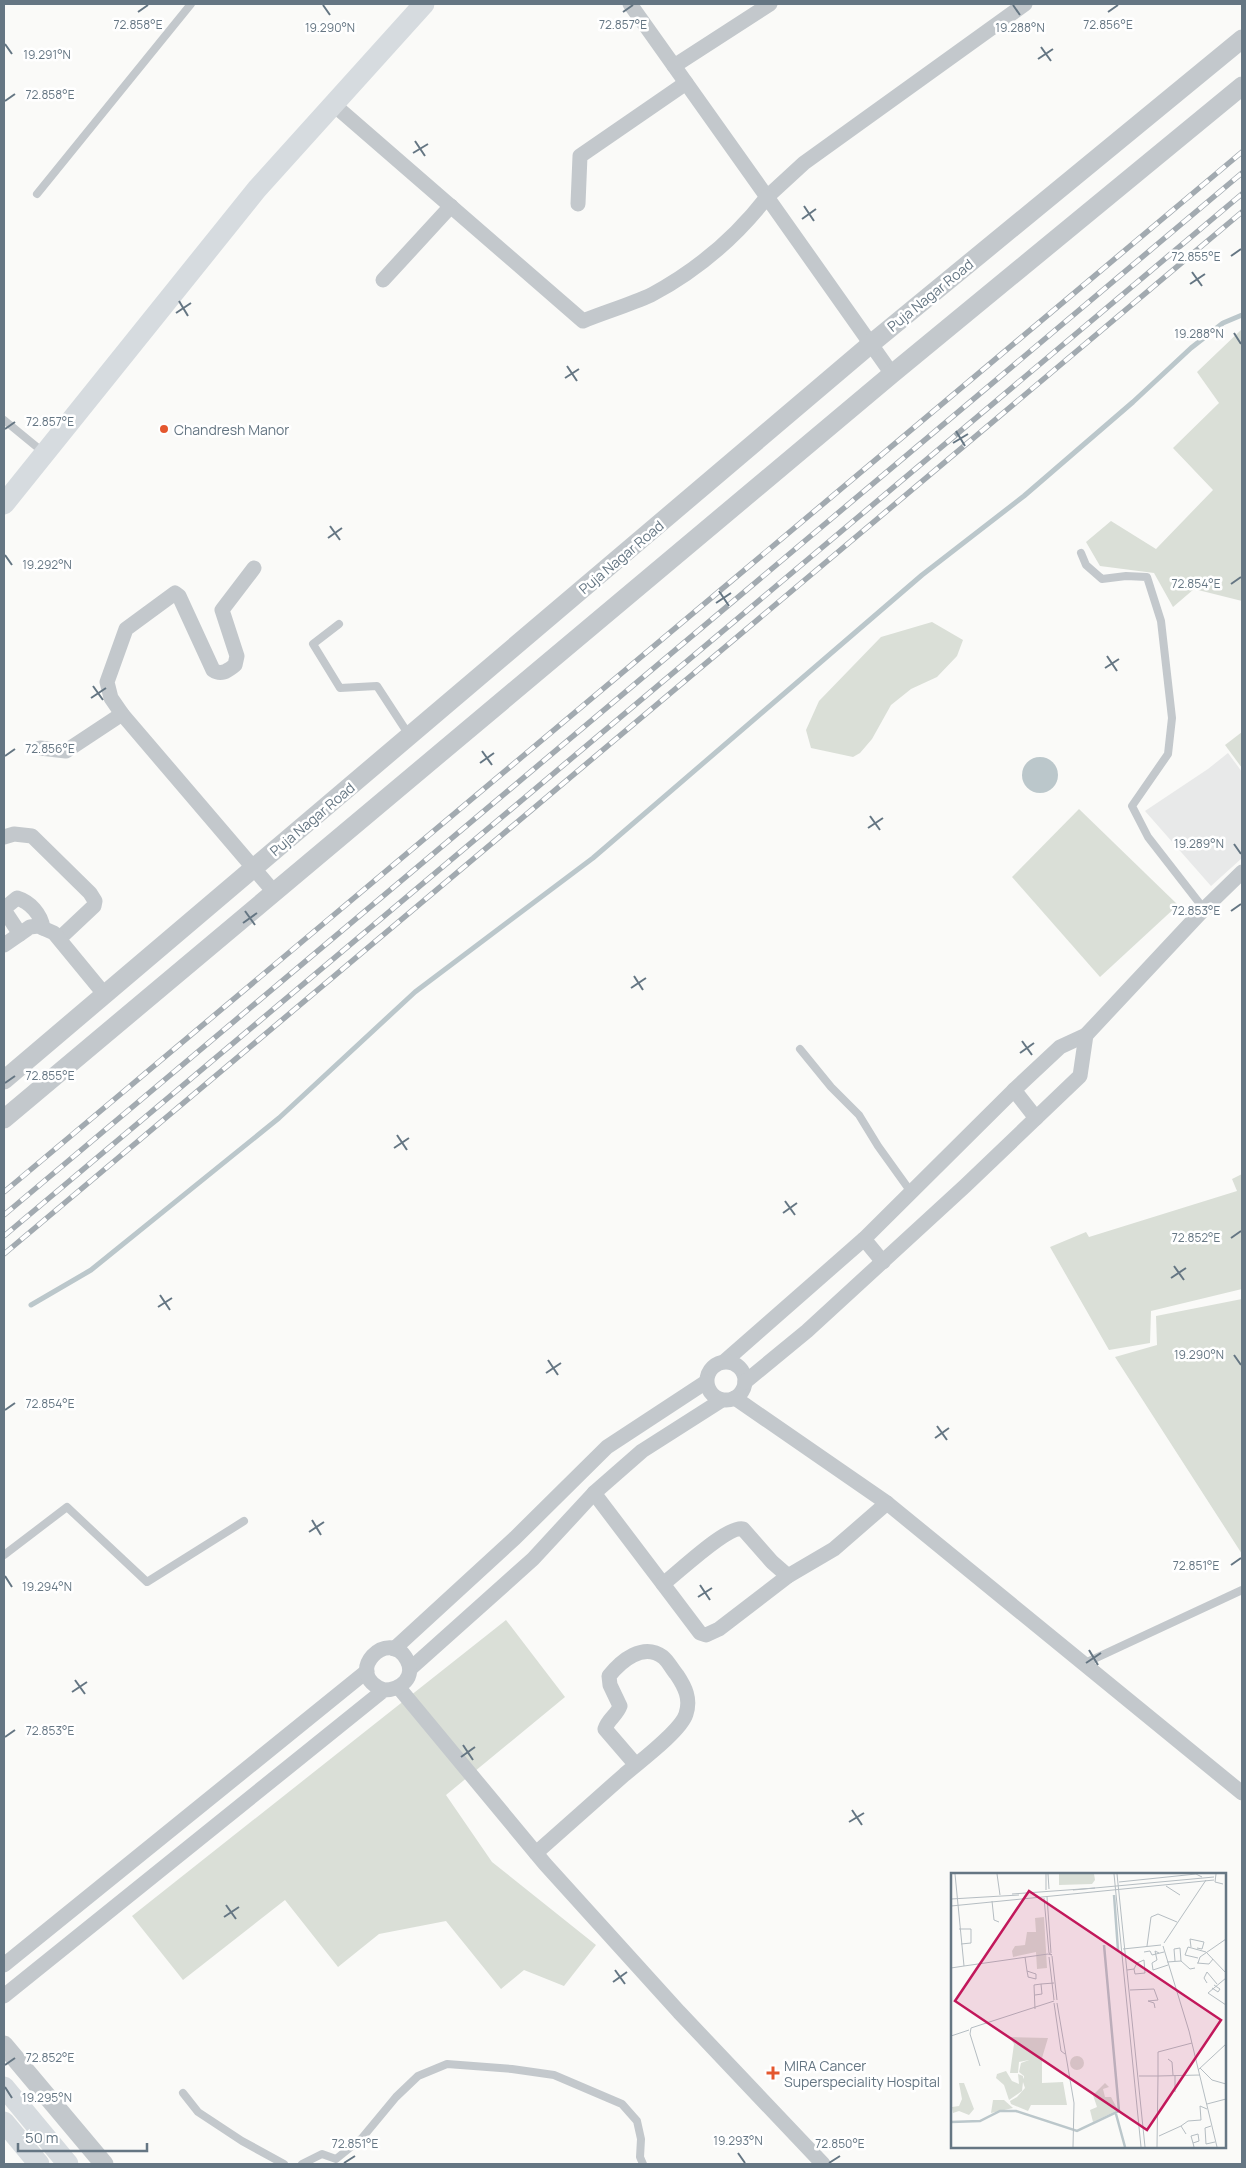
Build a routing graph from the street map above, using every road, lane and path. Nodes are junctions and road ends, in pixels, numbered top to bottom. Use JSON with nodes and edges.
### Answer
{"nodes":[{"id":1,"x":191,"y":4,"type":"edge"},
{"id":2,"x":424,"y":4,"type":"edge"},
{"id":3,"x":630,"y":4,"type":"edge"},
{"id":4,"x":770,"y":4,"type":"edge"},
{"id":5,"x":1025,"y":4,"type":"edge"},
{"id":6,"x":1242,"y":39,"type":"edge"},
{"id":7,"x":674,"y":66,"type":"junction"},
{"id":8,"x":686,"y":83,"type":"junction"},
{"id":9,"x":1242,"y":86,"type":"edge"},
{"id":10,"x":334,"y":104,"type":"junction"},
{"id":11,"x":37,"y":194,"type":"dead end"},
{"id":12,"x":767,"y":197,"type":"junction"},
{"id":13,"x":578,"y":204,"type":"dead end"},
{"id":14,"x":451,"y":206,"type":"junction"},
{"id":15,"x":383,"y":280,"type":"dead end"},
{"id":16,"x":872,"y":344,"type":"junction"},
{"id":17,"x":892,"y":374,"type":"junction"},
{"id":18,"x":4,"y":420,"type":"edge"},
{"id":19,"x":44,"y":454,"type":"junction"},
{"id":20,"x":4,"y":504,"type":"edge"},
{"id":21,"x":1081,"y":553,"type":"dead end"},
{"id":22,"x":254,"y":568,"type":"dead end"},
{"id":23,"x":339,"y":624,"type":"dead end"},
{"id":24,"x":122,"y":714,"type":"junction"},
{"id":25,"x":410,"y":736,"type":"junction"},
{"id":26,"x":40,"y":748,"type":"dead end"},
{"id":27,"x":4,"y":837,"type":"edge"},
{"id":28,"x":255,"y":868,"type":"junction"},
{"id":29,"x":1242,"y":872,"type":"edge"},
{"id":30,"x":274,"y":892,"type":"junction"},
{"id":31,"x":1204,"y":909,"type":"junction"},
{"id":32,"x":43,"y":928,"type":"junction"},
{"id":33,"x":20,"y":934,"type":"junction"},
{"id":34,"x":60,"y":938,"type":"junction"},
{"id":35,"x":4,"y":945,"type":"edge"},
{"id":36,"x":105,"y":995,"type":"junction"},
{"id":37,"x":1086,"y":1036,"type":"junction"},
{"id":38,"x":800,"y":1049,"type":"dead end"},
{"id":39,"x":4,"y":1080,"type":"edge"},
{"id":40,"x":1014,"y":1090,"type":"junction"},
{"id":41,"x":1036,"y":1118,"type":"junction"},
{"id":42,"x":4,"y":1119,"type":"edge"},
{"id":43,"x":912,"y":1192,"type":"junction"},
{"id":44,"x":864,"y":1239,"type":"junction"},
{"id":45,"x":883,"y":1262,"type":"junction"},
{"id":46,"x":725,"y":1361,"type":"junction"},
{"id":47,"x":706,"y":1382,"type":"junction"},
{"id":48,"x":745,"y":1382,"type":"junction"},
{"id":49,"x":728,"y":1399,"type":"junction"},
{"id":50,"x":594,"y":1493,"type":"junction"},
{"id":51,"x":887,"y":1503,"type":"junction"},
{"id":52,"x":244,"y":1521,"type":"dead end"},
{"id":53,"x":515,"y":1538,"type":"junction"},
{"id":54,"x":4,"y":1555,"type":"edge"},
{"id":55,"x":533,"y":1558,"type":"junction"},
{"id":56,"x":788,"y":1576,"type":"junction"},
{"id":57,"x":663,"y":1584,"type":"junction"},
{"id":58,"x":1242,"y":1590,"type":"edge"},
{"id":59,"x":394,"y":1649,"type":"junction"},
{"id":60,"x":1083,"y":1664,"type":"junction"},
{"id":61,"x":410,"y":1669,"type":"junction"},
{"id":62,"x":367,"y":1671,"type":"junction"},
{"id":63,"x":392,"y":1689,"type":"junction"},
{"id":64,"x":636,"y":1765,"type":"junction"},
{"id":65,"x":1242,"y":1793,"type":"edge"},
{"id":66,"x":536,"y":1853,"type":"junction"},
{"id":67,"x":4,"y":1965,"type":"edge"},
{"id":68,"x":4,"y":1996,"type":"edge"},
{"id":69,"x":4,"y":2045,"type":"edge"},
{"id":70,"x":4,"y":2087,"type":"edge"},
{"id":71,"x":184,"y":2094,"type":"dead end"},
{"id":72,"x":4,"y":2122,"type":"edge"},
{"id":73,"x":39,"y":2164,"type":"edge"},
{"id":74,"x":68,"y":2164,"type":"edge"},
{"id":75,"x":104,"y":2164,"type":"edge"},
{"id":76,"x":284,"y":2164,"type":"edge"},
{"id":77,"x":302,"y":2164,"type":"edge"},
{"id":78,"x":643,"y":2164,"type":"edge"},
{"id":79,"x":823,"y":2164,"type":"edge"}],
"edges":[{"from":1,"to":11,"type":"lane"},
{"from":2,"to":10,"type":"main road"},
{"from":3,"to":7,"type":"street"},
{"from":4,"to":7,"type":"street"},
{"from":5,"to":12,"type":"street"},
{"from":6,"to":16,"type":"street","name":"Puja Nagar Road"},
{"from":7,"to":8,"type":"street"},
{"from":8,"to":12,"type":"street"},
{"from":8,"to":13,"type":"street"},
{"from":9,"to":17,"type":"street"},
{"from":10,"to":14,"type":"street"},
{"from":10,"to":19,"type":"main road"},
{"from":12,"to":14,"type":"street"},
{"from":12,"to":16,"type":"street"},
{"from":14,"to":15,"type":"street"},
{"from":16,"to":17,"type":"street"},
{"from":16,"to":25,"type":"street","name":"Puja Nagar Road"},
{"from":17,"to":30,"type":"street"},
{"from":18,"to":19,"type":"lane"},
{"from":19,"to":20,"type":"main road"},
{"from":21,"to":31,"type":"lane"},
{"from":22,"to":24,"type":"street"},
{"from":23,"to":25,"type":"lane"},
{"from":24,"to":26,"type":"street"},
{"from":24,"to":28,"type":"street"},
{"from":25,"to":28,"type":"street","name":"Puja Nagar Road"},
{"from":27,"to":34,"type":"street"},
{"from":28,"to":30,"type":"street"},
{"from":28,"to":36,"type":"street","name":"Puja Nagar Road"},
{"from":29,"to":31,"type":"street"},
{"from":30,"to":42,"type":"street"},
{"from":31,"to":37,"type":"street"},
{"from":32,"to":33,"type":"street"},
{"from":32,"to":33,"type":"street"},
{"from":32,"to":34,"type":"street"},
{"from":33,"to":35,"type":"street"},
{"from":34,"to":36,"type":"street"},
{"from":36,"to":39,"type":"street","name":"Puja Nagar Road"},
{"from":37,"to":40,"type":"street"},
{"from":37,"to":41,"type":"street"},
{"from":38,"to":43,"type":"lane"},
{"from":40,"to":41,"type":"street"},
{"from":40,"to":43,"type":"street"},
{"from":41,"to":45,"type":"street"},
{"from":43,"to":44,"type":"street"},
{"from":44,"to":45,"type":"street"},
{"from":44,"to":46,"type":"street"},
{"from":45,"to":48,"type":"street"},
{"from":46,"to":47,"type":"street"},
{"from":46,"to":48,"type":"street"},
{"from":47,"to":49,"type":"street"},
{"from":47,"to":53,"type":"street"},
{"from":48,"to":49,"type":"street"},
{"from":49,"to":50,"type":"street"},
{"from":49,"to":51,"type":"street"},
{"from":50,"to":55,"type":"street"},
{"from":50,"to":57,"type":"street"},
{"from":51,"to":56,"type":"street"},
{"from":51,"to":60,"type":"street"},
{"from":52,"to":54,"type":"lane"},
{"from":53,"to":55,"type":"street"},
{"from":53,"to":59,"type":"street"},
{"from":55,"to":61,"type":"street"},
{"from":56,"to":57,"type":"street"},
{"from":56,"to":57,"type":"street"},
{"from":58,"to":60,"type":"lane"},
{"from":59,"to":61,"type":"street"},
{"from":59,"to":62,"type":"street"},
{"from":60,"to":65,"type":"street"},
{"from":61,"to":63,"type":"street"},
{"from":62,"to":63,"type":"street"},
{"from":62,"to":67,"type":"street"},
{"from":63,"to":66,"type":"street"},
{"from":63,"to":68,"type":"street"},
{"from":64,"to":64,"type":"street"},
{"from":64,"to":66,"type":"street"},
{"from":66,"to":79,"type":"street"},
{"from":69,"to":75,"type":"street"},
{"from":70,"to":74,"type":"main road"},
{"from":71,"to":76,"type":"lane"},
{"from":72,"to":73,"type":"main road"},
{"from":77,"to":78,"type":"lane"}]}
